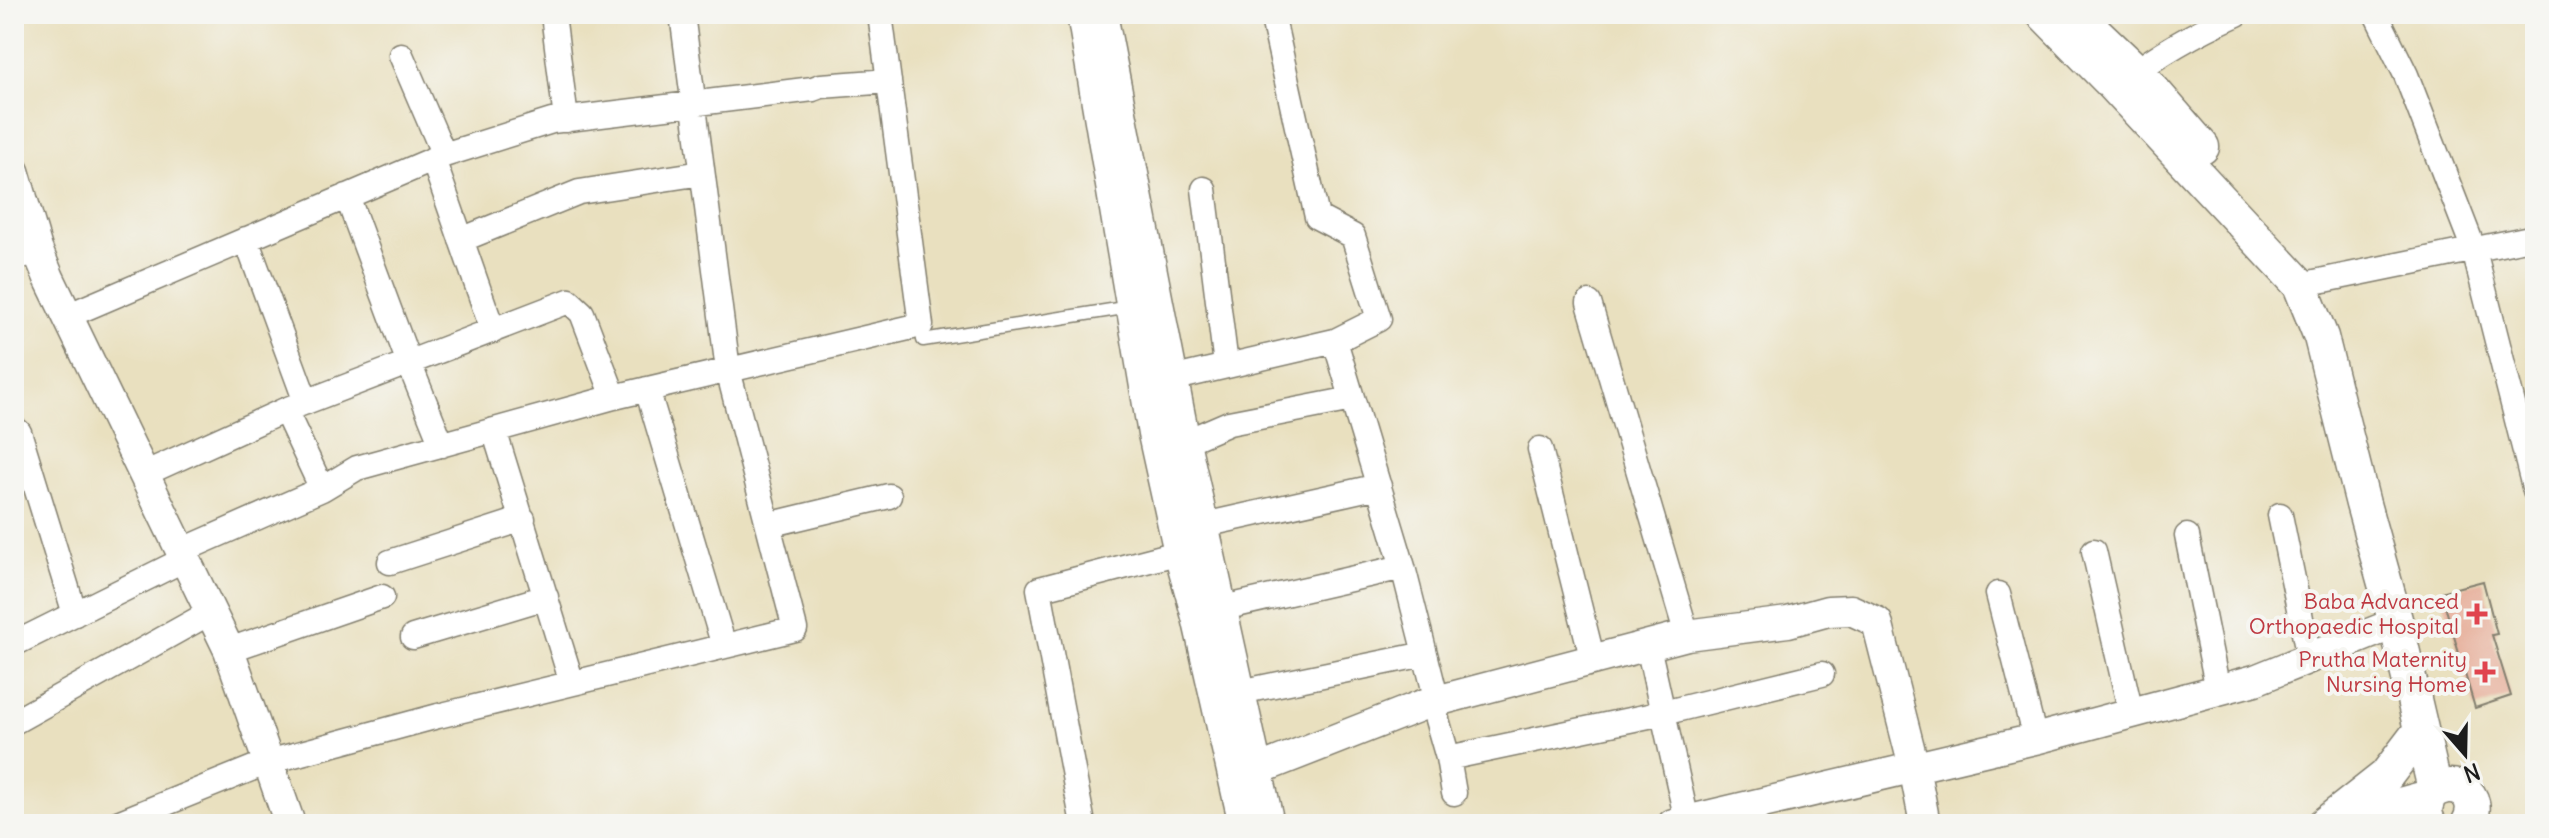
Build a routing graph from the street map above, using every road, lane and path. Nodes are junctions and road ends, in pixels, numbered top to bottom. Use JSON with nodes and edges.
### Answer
{"nodes":[{"id":1,"x":553,"y":14,"type":"edge"},
{"id":2,"x":682,"y":14,"type":"edge"},
{"id":3,"x":880,"y":14,"type":"edge"},
{"id":4,"x":1082,"y":14,"type":"edge"},
{"id":5,"x":1102,"y":14,"type":"edge"},
{"id":6,"x":1272,"y":14,"type":"edge"},
{"id":7,"x":2237,"y":14,"type":"edge"},
{"id":8,"x":2376,"y":14,"type":"edge"},
{"id":9,"x":2060,"y":16,"type":"edge"},
{"id":10,"x":401,"y":55,"type":"dead end"},
{"id":11,"x":2126,"y":79,"type":"junction"},
{"id":12,"x":889,"y":81,"type":"junction"},
{"id":13,"x":692,"y":105,"type":"junction"},
{"id":14,"x":566,"y":120,"type":"junction"},
{"id":15,"x":438,"y":157,"type":"junction"},
{"id":16,"x":14,"y":171,"type":"edge"},
{"id":17,"x":702,"y":173,"type":"junction"},
{"id":18,"x":1204,"y":189,"type":"dead end"},
{"id":19,"x":347,"y":196,"type":"junction"},
{"id":20,"x":2535,"y":237,"type":"edge"},
{"id":21,"x":246,"y":239,"type":"junction"},
{"id":22,"x":461,"y":240,"type":"junction"},
{"id":23,"x":2474,"y":250,"type":"junction"},
{"id":24,"x":26,"y":255,"type":"edge"},
{"id":25,"x":2308,"y":283,"type":"junction"},
{"id":26,"x":1589,"y":303,"type":"dead end"},
{"id":27,"x":1130,"y":307,"type":"junction"},
{"id":28,"x":67,"y":316,"type":"junction"},
{"id":29,"x":921,"y":325,"type":"junction"},
{"id":30,"x":493,"y":331,"type":"junction"},
{"id":31,"x":1335,"y":341,"type":"junction"},
{"id":32,"x":409,"y":363,"type":"junction"},
{"id":33,"x":1226,"y":365,"type":"junction"},
{"id":34,"x":728,"y":370,"type":"junction"},
{"id":35,"x":1159,"y":382,"type":"junction"},
{"id":36,"x":647,"y":389,"type":"junction"},
{"id":37,"x":614,"y":397,"type":"junction"},
{"id":38,"x":1352,"y":399,"type":"junction"},
{"id":39,"x":296,"y":406,"type":"junction"},
{"id":40,"x":14,"y":428,"type":"edge"},
{"id":41,"x":494,"y":430,"type":"junction"},
{"id":42,"x":1185,"y":442,"type":"junction"},
{"id":43,"x":442,"y":445,"type":"junction"},
{"id":44,"x":1540,"y":449,"type":"dead end"},
{"id":45,"x":144,"y":474,"type":"junction"},
{"id":46,"x":1379,"y":486,"type":"junction"},
{"id":47,"x":322,"y":489,"type":"junction"},
{"id":48,"x":2535,"y":491,"type":"edge"},
{"id":49,"x":889,"y":496,"type":"dead end"},
{"id":50,"x":2280,"y":515,"type":"dead end"},
{"id":51,"x":523,"y":519,"type":"junction"},
{"id":52,"x":768,"y":525,"type":"junction"},
{"id":53,"x":2187,"y":536,"type":"dead end"},
{"id":54,"x":1196,"y":541,"type":"junction"},
{"id":55,"x":2094,"y":551,"type":"dead end"},
{"id":56,"x":183,"y":555,"type":"junction"},
{"id":57,"x":390,"y":562,"type":"dead end"},
{"id":58,"x":1403,"y":567,"type":"junction"},
{"id":59,"x":1998,"y":594,"type":"dead end"},
{"id":60,"x":382,"y":597,"type":"dead end"},
{"id":61,"x":546,"y":597,"type":"junction"},
{"id":62,"x":1223,"y":608,"type":"junction"},
{"id":63,"x":211,"y":612,"type":"junction"},
{"id":64,"x":75,"y":614,"type":"junction"},
{"id":65,"x":2396,"y":623,"type":"junction"},
{"id":66,"x":1687,"y":635,"type":"junction"},
{"id":67,"x":413,"y":637,"type":"dead end"},
{"id":68,"x":14,"y":644,"type":"edge"},
{"id":69,"x":724,"y":646,"type":"junction"},
{"id":70,"x":1648,"y":646,"type":"junction"},
{"id":71,"x":229,"y":650,"type":"junction"},
{"id":72,"x":1425,"y":654,"type":"junction"},
{"id":73,"x":2309,"y":658,"type":"junction"},
{"id":74,"x":1593,"y":661,"type":"junction"},
{"id":75,"x":1822,"y":674,"type":"dead end"},
{"id":76,"x":572,"y":683,"type":"junction"},
{"id":77,"x":2218,"y":690,"type":"junction"},
{"id":78,"x":1240,"y":692,"type":"junction"},
{"id":79,"x":1435,"y":701,"type":"junction"},
{"id":80,"x":1663,"y":713,"type":"junction"},
{"id":81,"x":2131,"y":713,"type":"junction"},
{"id":82,"x":14,"y":722,"type":"edge"},
{"id":83,"x":2421,"y":730,"type":"junction"},
{"id":84,"x":2035,"y":739,"type":"junction"},
{"id":85,"x":1448,"y":758,"type":"junction"},
{"id":86,"x":268,"y":762,"type":"junction"},
{"id":87,"x":1914,"y":767,"type":"junction"},
{"id":88,"x":1246,"y":775,"type":"junction"},
{"id":89,"x":1454,"y":793,"type":"dead end"},
{"id":90,"x":2438,"y":799,"type":"edge"},
{"id":91,"x":1680,"y":822,"type":"edge"},
{"id":92,"x":115,"y":824,"type":"edge"},
{"id":93,"x":290,"y":824,"type":"edge"},
{"id":94,"x":1083,"y":824,"type":"edge"},
{"id":95,"x":1244,"y":824,"type":"edge"},
{"id":96,"x":1269,"y":824,"type":"edge"},
{"id":97,"x":1925,"y":824,"type":"edge"},
{"id":98,"x":2325,"y":824,"type":"edge"},
{"id":99,"x":2468,"y":824,"type":"edge"}],
"edges":[{"from":1,"to":14,"type":"street"},
{"from":2,"to":13,"type":"street"},
{"from":3,"to":12,"type":"street"},
{"from":4,"to":27,"type":"street"},
{"from":5,"to":35,"type":"street"},
{"from":6,"to":31,"type":"street"},
{"from":7,"to":11,"type":"street"},
{"from":8,"to":23,"type":"street"},
{"from":9,"to":11,"type":"main road"},
{"from":10,"to":15,"type":"street"},
{"from":11,"to":25,"type":"main road"},
{"from":12,"to":13,"type":"street"},
{"from":12,"to":29,"type":"street"},
{"from":13,"to":14,"type":"street"},
{"from":13,"to":17,"type":"street"},
{"from":14,"to":15,"type":"street"},
{"from":15,"to":19,"type":"street"},
{"from":15,"to":22,"type":"street"},
{"from":16,"to":24,"type":"street"},
{"from":17,"to":22,"type":"street"},
{"from":17,"to":34,"type":"street"},
{"from":18,"to":33,"type":"street"},
{"from":19,"to":21,"type":"street"},
{"from":19,"to":32,"type":"street"},
{"from":20,"to":23,"type":"street"},
{"from":21,"to":28,"type":"street"},
{"from":21,"to":39,"type":"street"},
{"from":22,"to":30,"type":"street"},
{"from":23,"to":25,"type":"street"},
{"from":23,"to":48,"type":"street"},
{"from":24,"to":28,"type":"street"},
{"from":25,"to":65,"type":"main road"},
{"from":25,"to":90,"type":"main road"},
{"from":26,"to":66,"type":"street"},
{"from":27,"to":29,"type":"lane"},
{"from":27,"to":35,"type":"street"},
{"from":28,"to":45,"type":"street"},
{"from":29,"to":34,"type":"street"},
{"from":30,"to":32,"type":"street"},
{"from":30,"to":37,"type":"street"},
{"from":31,"to":33,"type":"street"},
{"from":31,"to":38,"type":"street"},
{"from":32,"to":39,"type":"street"},
{"from":32,"to":43,"type":"street"},
{"from":33,"to":35,"type":"street"},
{"from":34,"to":36,"type":"street"},
{"from":34,"to":52,"type":"street"},
{"from":35,"to":42,"type":"street"},
{"from":35,"to":54,"type":"street"},
{"from":36,"to":37,"type":"street"},
{"from":36,"to":69,"type":"street"},
{"from":37,"to":41,"type":"street"},
{"from":38,"to":42,"type":"street"},
{"from":38,"to":46,"type":"street"},
{"from":39,"to":45,"type":"street"},
{"from":39,"to":47,"type":"street"},
{"from":40,"to":64,"type":"street"},
{"from":41,"to":43,"type":"street"},
{"from":41,"to":51,"type":"street"},
{"from":42,"to":54,"type":"street"},
{"from":43,"to":47,"type":"street"},
{"from":44,"to":74,"type":"street"},
{"from":45,"to":56,"type":"street"},
{"from":46,"to":54,"type":"street"},
{"from":46,"to":58,"type":"street"},
{"from":47,"to":56,"type":"street"},
{"from":49,"to":52,"type":"street"},
{"from":50,"to":73,"type":"street"},
{"from":51,"to":57,"type":"street"},
{"from":51,"to":61,"type":"street"},
{"from":52,"to":69,"type":"street"},
{"from":53,"to":77,"type":"street"},
{"from":54,"to":62,"type":"street"},
{"from":54,"to":88,"type":"street"},
{"from":54,"to":94,"type":"street"},
{"from":55,"to":81,"type":"street"},
{"from":56,"to":63,"type":"street"},
{"from":56,"to":64,"type":"street"},
{"from":58,"to":62,"type":"street"},
{"from":58,"to":72,"type":"street"},
{"from":59,"to":84,"type":"street"},
{"from":60,"to":71,"type":"street"},
{"from":61,"to":67,"type":"street"},
{"from":61,"to":76,"type":"street"},
{"from":62,"to":78,"type":"street"},
{"from":63,"to":71,"type":"street"},
{"from":63,"to":82,"type":"street"},
{"from":64,"to":68,"type":"street"},
{"from":65,"to":73,"type":"street"},
{"from":65,"to":83,"type":"main road"},
{"from":66,"to":70,"type":"street"},
{"from":66,"to":87,"type":"street"},
{"from":69,"to":76,"type":"street"},
{"from":70,"to":74,"type":"street"},
{"from":70,"to":80,"type":"street"},
{"from":71,"to":86,"type":"street"},
{"from":72,"to":78,"type":"street"},
{"from":72,"to":79,"type":"street"},
{"from":73,"to":77,"type":"street"},
{"from":74,"to":79,"type":"street"},
{"from":75,"to":80,"type":"street"},
{"from":76,"to":86,"type":"street"},
{"from":77,"to":81,"type":"street"},
{"from":78,"to":88,"type":"street"},
{"from":79,"to":85,"type":"street"},
{"from":79,"to":88,"type":"street"},
{"from":80,"to":85,"type":"street"},
{"from":80,"to":91,"type":"street"},
{"from":81,"to":84,"type":"street"},
{"from":83,"to":90,"type":"main road"},
{"from":83,"to":98,"type":"main road"},
{"from":84,"to":87,"type":"street"},
{"from":85,"to":89,"type":"street"},
{"from":86,"to":92,"type":"street"},
{"from":86,"to":93,"type":"street"},
{"from":87,"to":91,"type":"street"},
{"from":87,"to":97,"type":"street"},
{"from":88,"to":95,"type":"street"},
{"from":88,"to":96,"type":"street"},
{"from":90,"to":98,"type":"street"},
{"from":90,"to":99,"type":"main road"}]}
